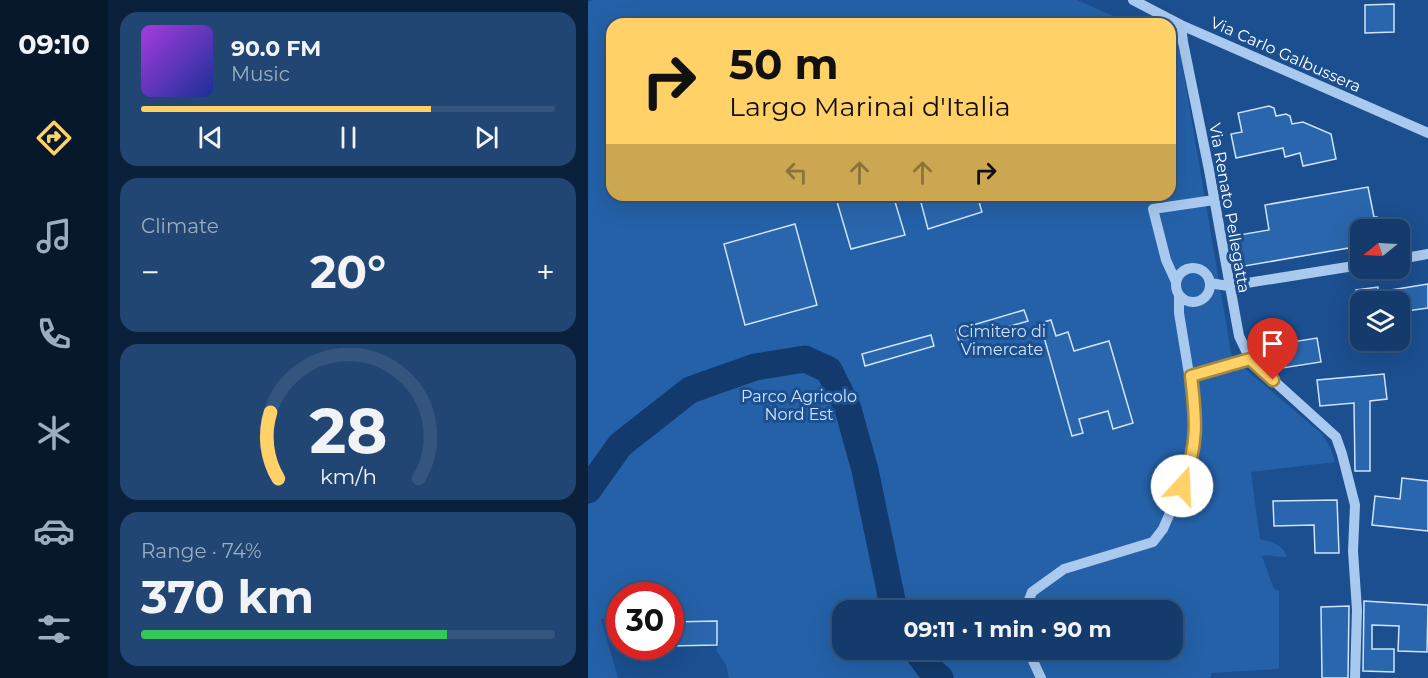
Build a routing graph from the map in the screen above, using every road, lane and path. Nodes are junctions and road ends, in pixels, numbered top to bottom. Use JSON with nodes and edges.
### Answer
{"nodes":[{"id":1,"x":1133,"y":0,"type":"edge"},
{"id":2,"x":1168,"y":18,"type":"edge"},
{"id":3,"x":1176,"y":22,"type":"edge"},
{"id":4,"x":1181,"y":25,"type":"junction"},
{"id":5,"x":1428,"y":133,"type":"edge"},
{"id":6,"x":1214,"y":200,"type":"junction"},
{"id":7,"x":1428,"y":254,"type":"edge"},
{"id":8,"x":1410,"y":257,"type":"edge"},
{"id":9,"x":1350,"y":267,"type":"edge"},
{"id":10,"x":1176,"y":282,"type":"junction"},
{"id":11,"x":1210,"y":283,"type":"junction"},
{"id":12,"x":1228,"y":286,"type":"junction"},
{"id":13,"x":1179,"y":296,"type":"junction"},
{"id":14,"x":1250,"y":359,"type":"junction"},
{"id":15,"x":1191,"y":376,"type":"junction"},
{"id":16,"x":1029,"y":600,"type":"edge"},
{"id":17,"x":1033,"y":660,"type":"edge"},
{"id":18,"x":1041,"y":678,"type":"edge"},
{"id":19,"x":1355,"y":678,"type":"edge"}],
"edges":[{"from":1,"to":2,"type":"street","name":"Via Carlo Galbussera"},
{"from":3,"to":4,"type":"street","name":"Via Carlo Galbussera"},
{"from":4,"to":5,"type":"street","name":"Via Carlo Galbussera"},
{"from":4,"to":6,"type":"street","name":"Via Renato Pellegatta"},
{"from":6,"to":10,"type":"street"},
{"from":6,"to":12,"type":"street","name":"Via Renato Pellegatta"},
{"from":7,"to":8,"type":"street"},
{"from":9,"to":12,"type":"street"},
{"from":10,"to":11,"type":"street"},
{"from":10,"to":13,"type":"street"},
{"from":11,"to":12,"type":"street"},
{"from":11,"to":13,"type":"street"},
{"from":12,"to":14,"type":"street","name":"Via Renato Pellegatta"},
{"from":13,"to":15,"type":"street"},
{"from":14,"to":15,"type":"street"},
{"from":14,"to":19,"type":"street","name":"Via Renato Pellegatta"},
{"from":15,"to":16,"type":"street"},
{"from":17,"to":18,"type":"street"}]}
